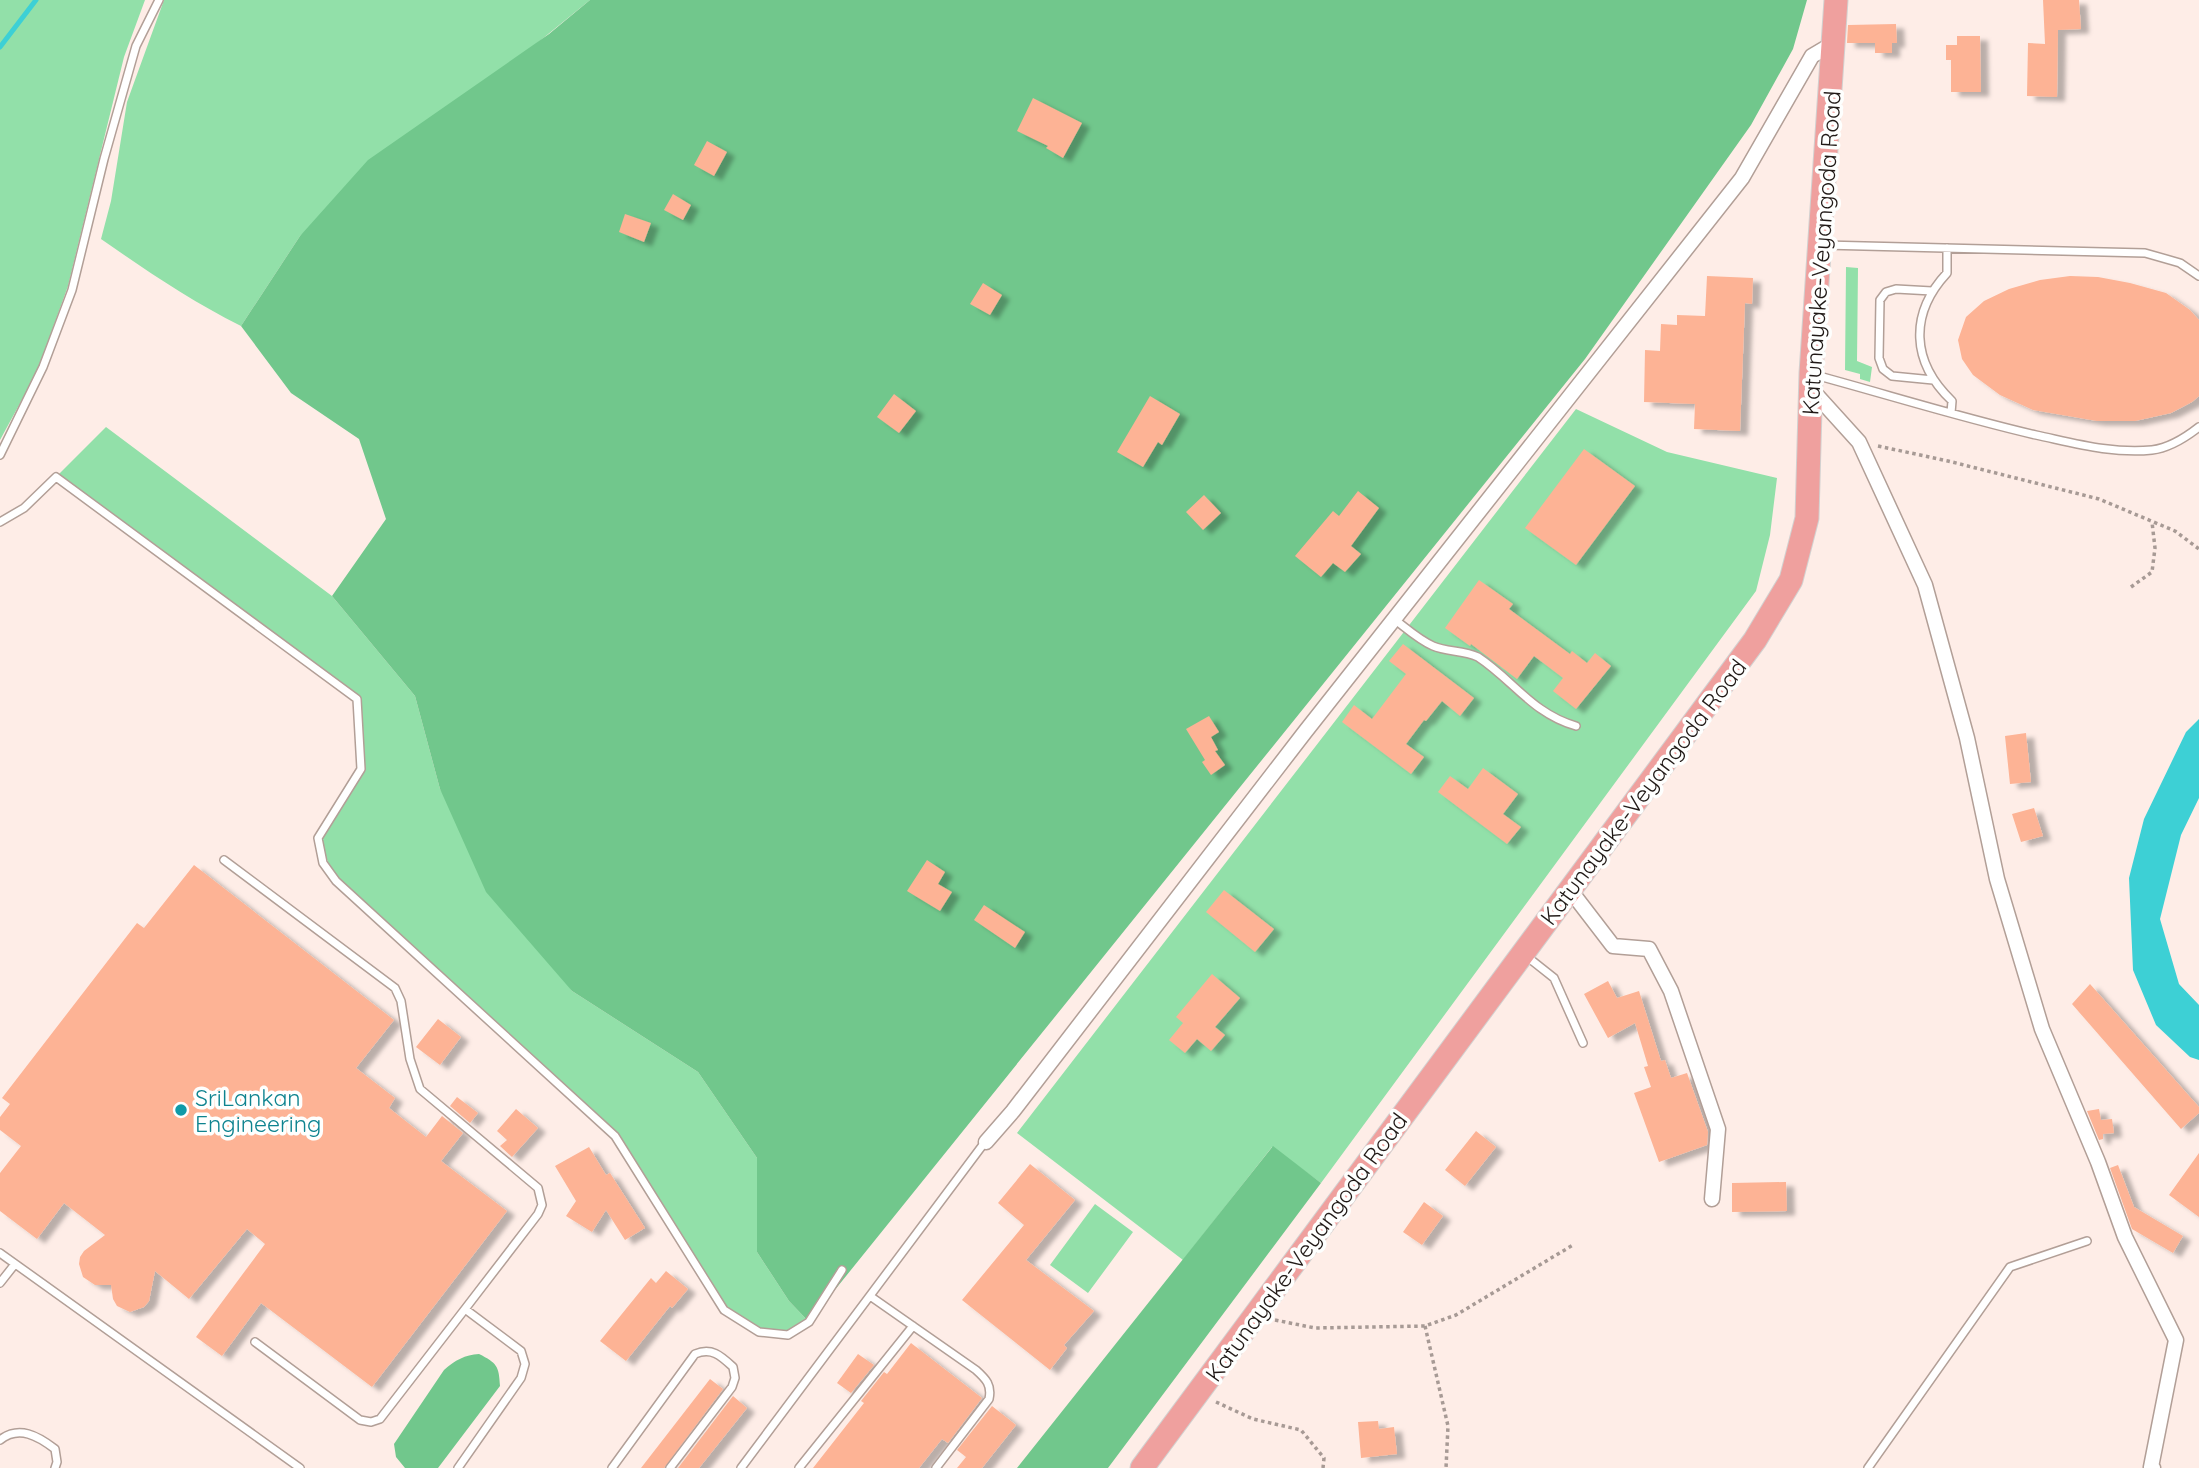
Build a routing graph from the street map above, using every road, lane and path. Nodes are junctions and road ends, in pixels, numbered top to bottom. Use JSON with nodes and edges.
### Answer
{"nodes":[{"id":1,"x":159,"y":0,"type":"edge"},
{"id":2,"x":1836,"y":0,"type":"edge"},
{"id":3,"x":1834,"y":43,"type":"junction"},
{"id":4,"x":1821,"y":245,"type":"junction"},
{"id":5,"x":1947,"y":248,"type":"junction"},
{"id":6,"x":2199,"y":276,"type":"edge"},
{"id":7,"x":1932,"y":291,"type":"junction"},
{"id":8,"x":1933,"y":380,"type":"junction"},
{"id":9,"x":1811,"y":381,"type":"junction"},
{"id":10,"x":1951,"y":413,"type":"junction"},
{"id":11,"x":2199,"y":427,"type":"edge"},
{"id":12,"x":1859,"y":442,"type":"junction"},
{"id":13,"x":0,"y":455,"type":"edge"},
{"id":14,"x":0,"y":522,"type":"edge"},
{"id":15,"x":2152,"y":522,"type":"junction"},
{"id":16,"x":2199,"y":549,"type":"edge"},
{"id":17,"x":2131,"y":587,"type":"dead end"},
{"id":18,"x":1394,"y":619,"type":"junction"},
{"id":19,"x":1576,"y":726,"type":"dead end"},
{"id":20,"x":224,"y":860,"type":"dead end"},
{"id":21,"x":1570,"y":890,"type":"junction"},
{"id":22,"x":1523,"y":953,"type":"junction"},
{"id":23,"x":1583,"y":1043,"type":"dead end"},
{"id":24,"x":986,"y":1142,"type":"joint"},
{"id":25,"x":1712,"y":1199,"type":"dead end"},
{"id":26,"x":2087,"y":1241,"type":"dead end"},
{"id":27,"x":1573,"y":1245,"type":"dead end"},
{"id":28,"x":0,"y":1253,"type":"edge"},
{"id":29,"x":15,"y":1264,"type":"junction"},
{"id":30,"x":842,"y":1270,"type":"dead end"},
{"id":31,"x":0,"y":1283,"type":"edge"},
{"id":32,"x":870,"y":1296,"type":"junction"},
{"id":33,"x":465,"y":1309,"type":"junction"},
{"id":34,"x":1256,"y":1313,"type":"junction"},
{"id":35,"x":913,"y":1326,"type":"junction"},
{"id":36,"x":1425,"y":1326,"type":"junction"},
{"id":37,"x":254,"y":1342,"type":"dead end"},
{"id":38,"x":1198,"y":1394,"type":"junction"},
{"id":39,"x":0,"y":1440,"type":"edge"},
{"id":40,"x":55,"y":1468,"type":"edge"},
{"id":41,"x":300,"y":1468,"type":"edge"},
{"id":42,"x":458,"y":1468,"type":"edge"},
{"id":43,"x":612,"y":1468,"type":"edge"},
{"id":44,"x":670,"y":1468,"type":"edge"},
{"id":45,"x":741,"y":1468,"type":"edge"},
{"id":46,"x":799,"y":1468,"type":"edge"},
{"id":47,"x":936,"y":1468,"type":"edge"},
{"id":48,"x":1142,"y":1468,"type":"edge"},
{"id":49,"x":1323,"y":1468,"type":"edge"},
{"id":50,"x":1446,"y":1468,"type":"edge"},
{"id":51,"x":1868,"y":1468,"type":"edge"},
{"id":52,"x":2153,"y":1468,"type":"edge"}],
"edges":[{"from":1,"to":13,"type":"lane"},
{"from":2,"to":3,"type":"main road","name":"Katunayake-Veyangoda Road"},
{"from":3,"to":4,"type":"main road","name":"Katunayake-Veyangoda Road"},
{"from":3,"to":18,"type":"street"},
{"from":4,"to":5,"type":"lane"},
{"from":4,"to":9,"type":"main road","name":"Katunayake-Veyangoda Road"},
{"from":5,"to":6,"type":"lane"},
{"from":5,"to":7,"type":"lane"},
{"from":7,"to":8,"type":"lane"},
{"from":7,"to":8,"type":"lane"},
{"from":8,"to":10,"type":"lane"},
{"from":9,"to":10,"type":"lane"},
{"from":9,"to":12,"type":"street"},
{"from":9,"to":21,"type":"main road","name":"Katunayake-Veyangoda Road"},
{"from":10,"to":11,"type":"lane"},
{"from":12,"to":15,"type":"path"},
{"from":12,"to":52,"type":"street"},
{"from":14,"to":30,"type":"lane"},
{"from":15,"to":16,"type":"path"},
{"from":15,"to":17,"type":"path"},
{"from":18,"to":19,"type":"lane"},
{"from":18,"to":24,"type":"street"},
{"from":20,"to":33,"type":"lane"},
{"from":21,"to":22,"type":"main road","name":"Katunayake-Veyangoda Road"},
{"from":21,"to":25,"type":"street"},
{"from":22,"to":23,"type":"lane"},
{"from":22,"to":34,"type":"main road","name":"Katunayake-Veyangoda Road"},
{"from":24,"to":32,"type":"lane"},
{"from":26,"to":51,"type":"lane"},
{"from":27,"to":36,"type":"path"},
{"from":28,"to":29,"type":"lane"},
{"from":29,"to":31,"type":"lane"},
{"from":29,"to":41,"type":"lane"},
{"from":32,"to":35,"type":"lane"},
{"from":32,"to":45,"type":"lane"},
{"from":33,"to":37,"type":"lane"},
{"from":33,"to":42,"type":"lane"},
{"from":34,"to":36,"type":"path"},
{"from":34,"to":38,"type":"main road","name":"Katunayake-Veyangoda Road"},
{"from":35,"to":46,"type":"lane"},
{"from":35,"to":47,"type":"lane"},
{"from":36,"to":50,"type":"path"},
{"from":38,"to":48,"type":"main road","name":"Katunayake-Veyangoda Road"},
{"from":38,"to":49,"type":"path"},
{"from":39,"to":40,"type":"lane"},
{"from":43,"to":44,"type":"lane"}]}
